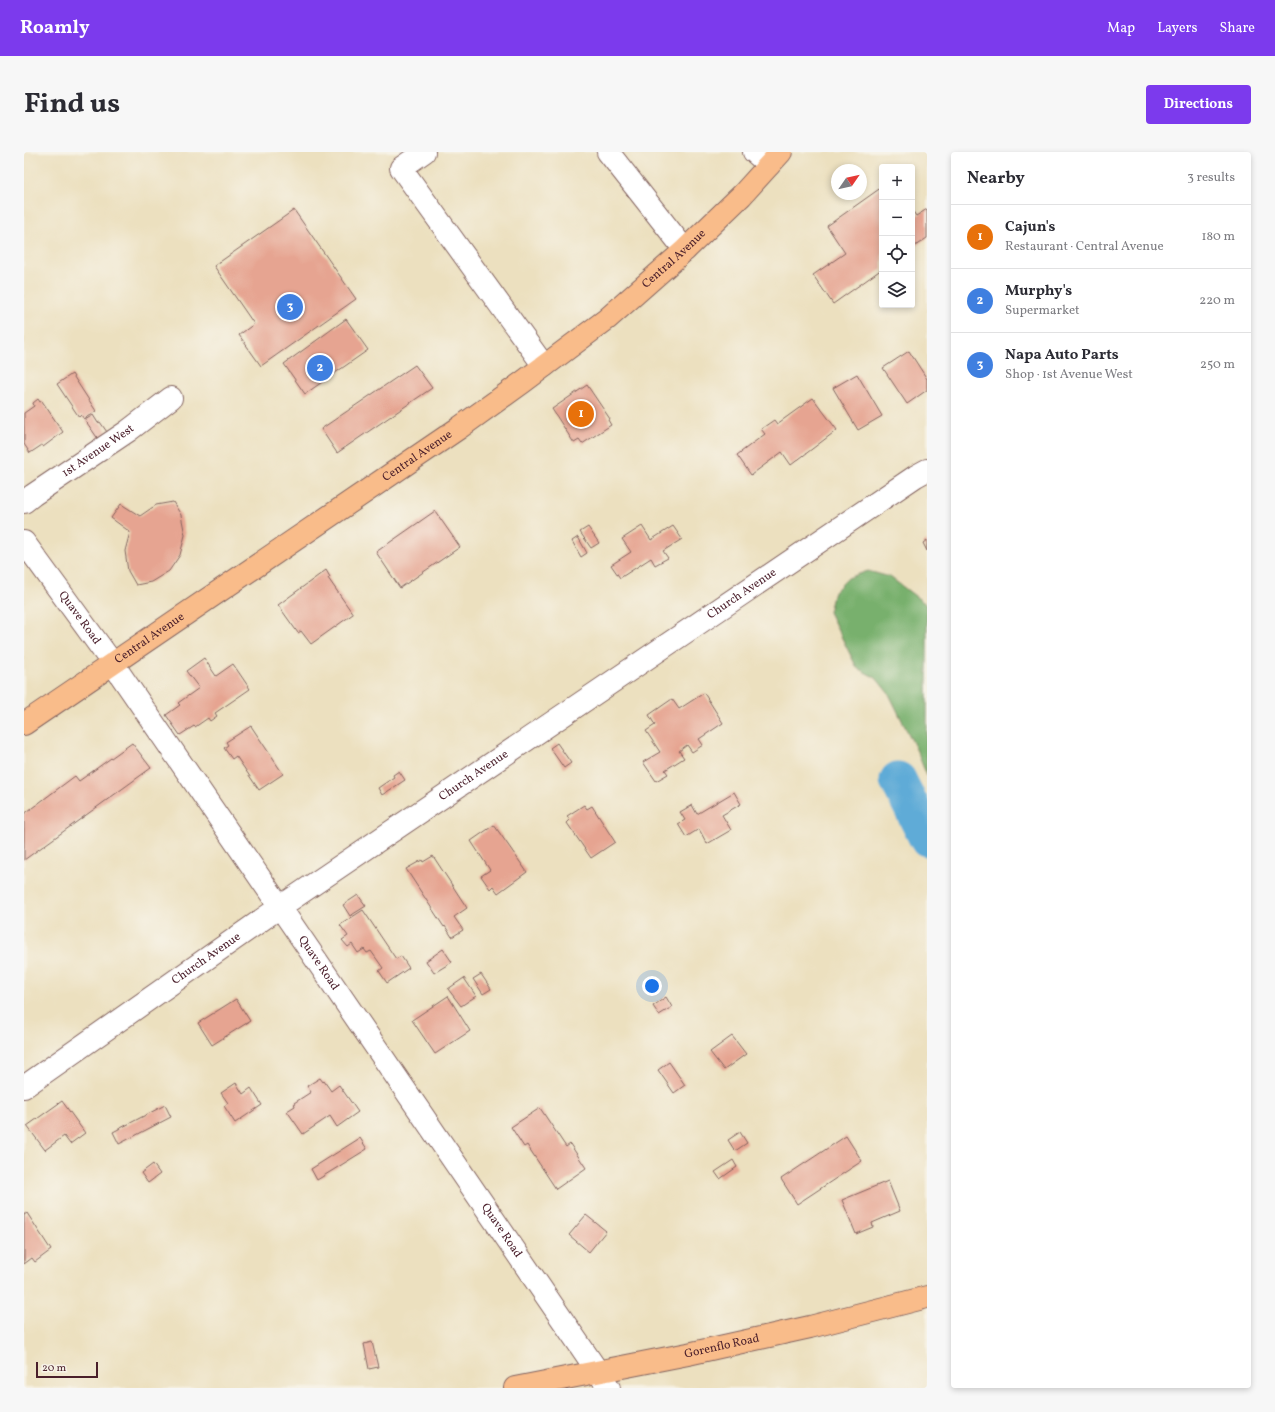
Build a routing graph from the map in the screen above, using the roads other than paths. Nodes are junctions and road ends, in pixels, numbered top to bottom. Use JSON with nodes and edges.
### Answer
{"nodes":[{"id":1,"x":424,"y":152,"type":"edge"},
{"id":2,"x":608,"y":152,"type":"edge"},
{"id":3,"x":768,"y":156,"type":"edge"},
{"id":4,"x":685,"y":250,"type":"junction"},
{"id":5,"x":544,"y":366,"type":"junction"},
{"id":6,"x":171,"y":398,"type":"dead end"},
{"id":7,"x":927,"y":470,"type":"edge"},
{"id":8,"x":24,"y":502,"type":"edge"},
{"id":9,"x":24,"y":542,"type":"edge"},
{"id":10,"x":113,"y":664,"type":"junction"},
{"id":11,"x":24,"y":724,"type":"edge"},
{"id":12,"x":280,"y":907,"type":"junction"},
{"id":13,"x":24,"y":1087,"type":"edge"},
{"id":14,"x":927,"y":1297,"type":"edge"},
{"id":15,"x":603,"y":1380,"type":"edge"},
{"id":16,"x":515,"y":1388,"type":"edge"}],
"edges":[{"from":1,"to":5,"type":"street"},
{"from":2,"to":4,"type":"street"},
{"from":3,"to":4,"type":"main road","name":"Central Avenue"},
{"from":4,"to":5,"type":"main road","name":"Central Avenue"},
{"from":5,"to":10,"type":"main road","name":"Central Avenue"},
{"from":6,"to":8,"type":"street","name":"1st Avenue West"},
{"from":7,"to":12,"type":"street","name":"Church Avenue"},
{"from":9,"to":10,"type":"street","name":"Quave Road"},
{"from":10,"to":11,"type":"main road","name":"Central Avenue"},
{"from":10,"to":12,"type":"street","name":"Quave Road"},
{"from":12,"to":13,"type":"street","name":"Church Avenue"},
{"from":12,"to":15,"type":"street","name":"Quave Road"},
{"from":14,"to":15,"type":"main road","name":"Gorenflo Road"},
{"from":15,"to":16,"type":"main road","name":"Gorenflo Road"}]}
